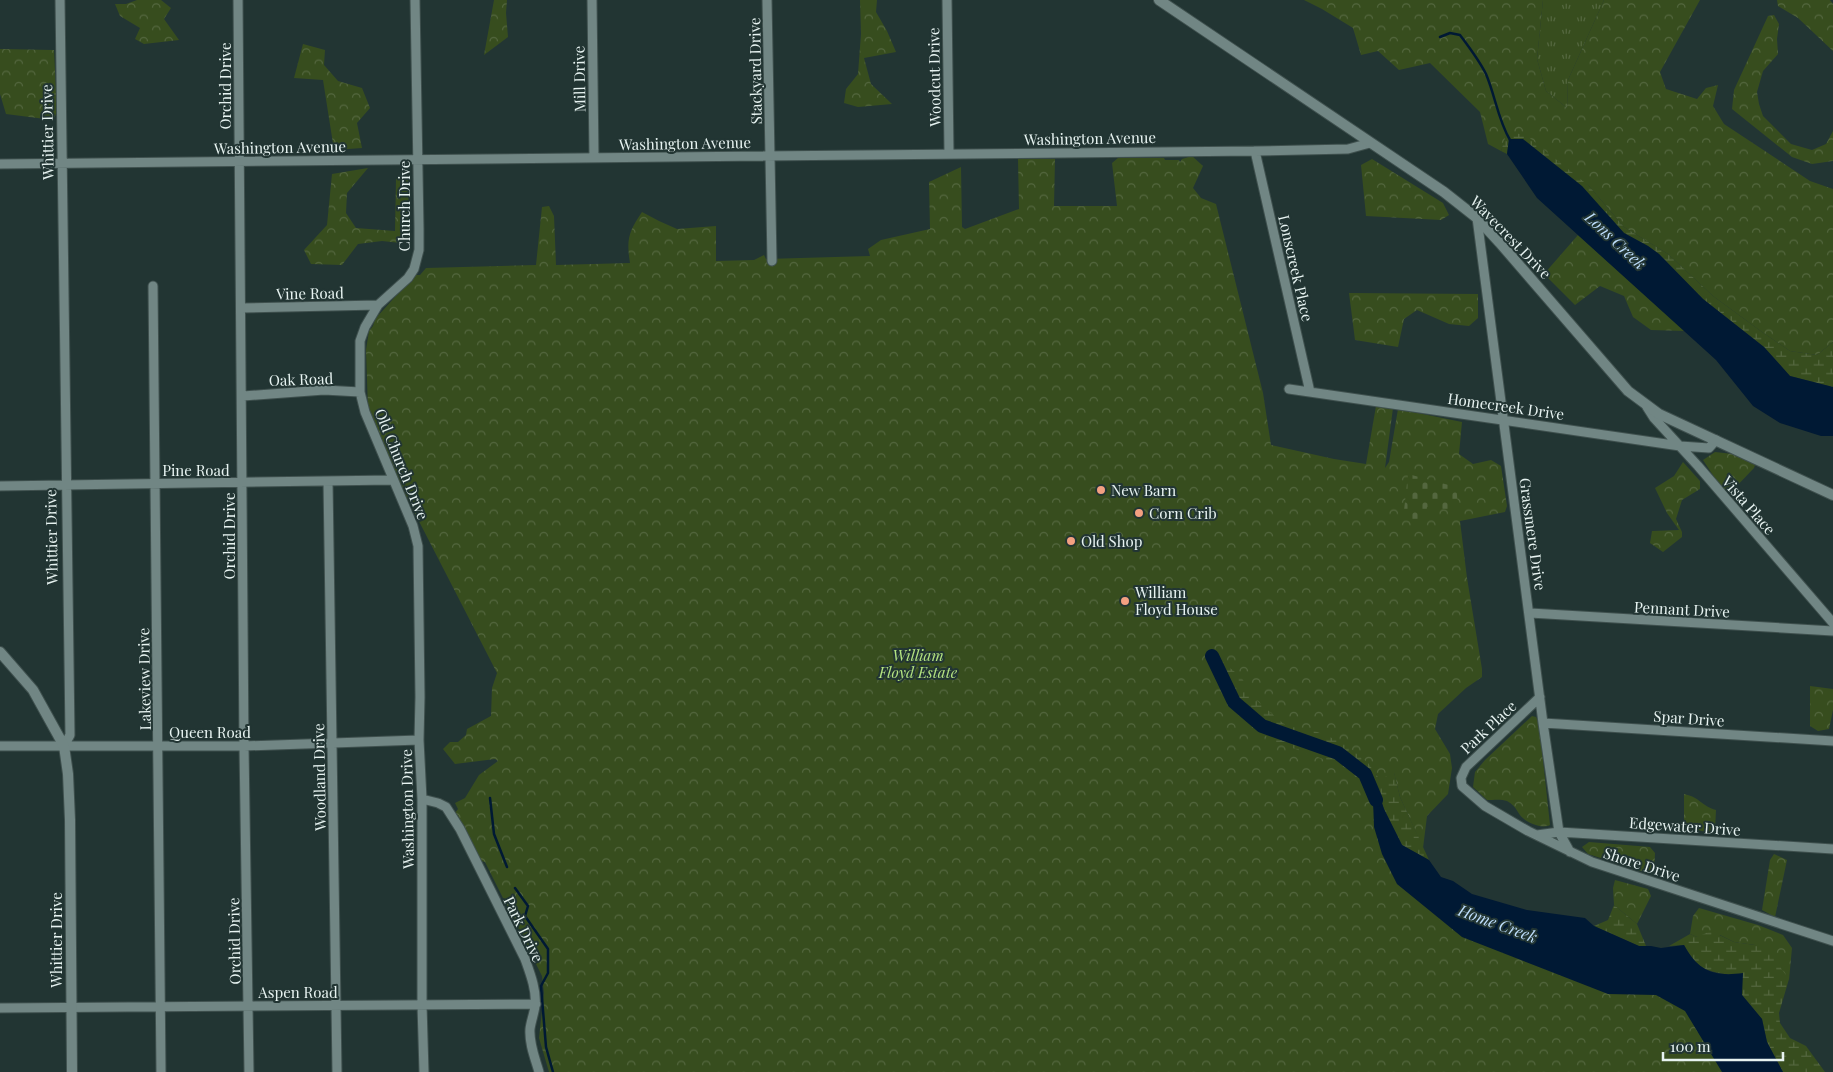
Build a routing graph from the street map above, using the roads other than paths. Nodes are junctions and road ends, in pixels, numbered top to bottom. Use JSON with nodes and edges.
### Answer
{"nodes":[{"id":1,"x":60,"y":0,"type":"edge"},
{"id":2,"x":238,"y":0,"type":"edge"},
{"id":3,"x":415,"y":0,"type":"edge"},
{"id":4,"x":592,"y":0,"type":"edge"},
{"id":5,"x":767,"y":0,"type":"edge"},
{"id":6,"x":947,"y":0,"type":"edge"},
{"id":7,"x":1163,"y":1,"type":"edge"},
{"id":8,"x":1370,"y":142,"type":"junction"},
{"id":9,"x":1255,"y":151,"type":"junction"},
{"id":10,"x":949,"y":153,"type":"junction"},
{"id":11,"x":770,"y":156,"type":"junction"},
{"id":12,"x":594,"y":158,"type":"junction"},
{"id":13,"x":418,"y":159,"type":"junction"},
{"id":14,"x":240,"y":162,"type":"junction"},
{"id":15,"x":0,"y":164,"type":"edge"},
{"id":16,"x":62,"y":164,"type":"junction"},
{"id":17,"x":1476,"y":218,"type":"junction"},
{"id":18,"x":772,"y":261,"type":"dead end"},
{"id":19,"x":153,"y":286,"type":"dead end"},
{"id":20,"x":378,"y":305,"type":"junction"},
{"id":21,"x":241,"y":308,"type":"junction"},
{"id":22,"x":1289,"y":389,"type":"dead end"},
{"id":23,"x":360,"y":392,"type":"junction"},
{"id":24,"x":1310,"y":392,"type":"junction"},
{"id":25,"x":242,"y":396,"type":"junction"},
{"id":26,"x":1646,"y":404,"type":"junction"},
{"id":27,"x":1502,"y":419,"type":"junction"},
{"id":28,"x":1716,"y":440,"type":"junction"},
{"id":29,"x":1680,"y":446,"type":"junction"},
{"id":30,"x":392,"y":480,"type":"junction"},
{"id":31,"x":328,"y":482,"type":"junction"},
{"id":32,"x":242,"y":483,"type":"junction"},
{"id":33,"x":65,"y":484,"type":"junction"},
{"id":34,"x":156,"y":484,"type":"junction"},
{"id":35,"x":0,"y":486,"type":"edge"},
{"id":36,"x":1833,"y":495,"type":"edge"},
{"id":37,"x":418,"y":546,"type":"joint"},
{"id":38,"x":1530,"y":613,"type":"junction"},
{"id":39,"x":1833,"y":623,"type":"edge"},
{"id":40,"x":1833,"y":631,"type":"edge"},
{"id":41,"x":0,"y":652,"type":"edge"},
{"id":42,"x":1540,"y":697,"type":"junction"},
{"id":43,"x":1543,"y":722,"type":"junction"},
{"id":44,"x":419,"y":740,"type":"junction"},
{"id":45,"x":1833,"y":741,"type":"edge"},
{"id":46,"x":332,"y":744,"type":"junction"},
{"id":47,"x":159,"y":745,"type":"junction"},
{"id":48,"x":0,"y":746,"type":"edge"},
{"id":49,"x":64,"y":746,"type":"junction"},
{"id":50,"x":244,"y":746,"type":"junction"},
{"id":51,"x":1460,"y":781,"type":"joint"},
{"id":52,"x":422,"y":799,"type":"junction"},
{"id":53,"x":1560,"y":832,"type":"junction"},
{"id":54,"x":1536,"y":835,"type":"junction"},
{"id":55,"x":1833,"y":849,"type":"edge"},
{"id":56,"x":1570,"y":852,"type":"junction"},
{"id":57,"x":1833,"y":941,"type":"edge"},
{"id":58,"x":536,"y":1004,"type":"junction"},
{"id":59,"x":422,"y":1005,"type":"junction"},
{"id":60,"x":249,"y":1006,"type":"junction"},
{"id":61,"x":336,"y":1006,"type":"junction"},
{"id":62,"x":161,"y":1007,"type":"junction"},
{"id":63,"x":0,"y":1008,"type":"edge"},
{"id":64,"x":71,"y":1008,"type":"junction"},
{"id":65,"x":72,"y":1072,"type":"edge"},
{"id":66,"x":161,"y":1072,"type":"edge"},
{"id":67,"x":249,"y":1072,"type":"edge"},
{"id":68,"x":337,"y":1072,"type":"edge"},
{"id":69,"x":424,"y":1072,"type":"edge"},
{"id":70,"x":539,"y":1072,"type":"edge"}],
"edges":[{"from":1,"to":16,"type":"street","name":"Whittier Drive"},
{"from":2,"to":14,"type":"street","name":"Orchid Drive"},
{"from":3,"to":13,"type":"street","name":"Church Drive"},
{"from":4,"to":12,"type":"street","name":"Mill Drive"},
{"from":5,"to":11,"type":"street","name":"Stackyard Drive"},
{"from":6,"to":10,"type":"street","name":"Woodcut Drive"},
{"from":7,"to":8,"type":"street","name":"Wavecrest Drive"},
{"from":8,"to":9,"type":"street","name":"Washington Avenue"},
{"from":8,"to":17,"type":"street","name":"Wavecrest Drive"},
{"from":9,"to":10,"type":"street","name":"Washington Avenue"},
{"from":9,"to":24,"type":"street","name":"Lonscreek Place"},
{"from":10,"to":11,"type":"street","name":"Washington Avenue"},
{"from":11,"to":12,"type":"street","name":"Washington Avenue"},
{"from":11,"to":18,"type":"street","name":"Stackyard Drive"},
{"from":12,"to":13,"type":"street","name":"Washington Avenue"},
{"from":13,"to":14,"type":"street","name":"Washington Avenue"},
{"from":13,"to":20,"type":"street","name":"Church Drive"},
{"from":14,"to":16,"type":"street","name":"Washington Avenue"},
{"from":14,"to":21,"type":"street","name":"Orchid Drive"},
{"from":15,"to":16,"type":"street","name":"Washington Avenue"},
{"from":16,"to":33,"type":"street","name":"Whittier Drive"},
{"from":17,"to":26,"type":"street","name":"Wavecrest Drive"},
{"from":17,"to":27,"type":"street","name":"Grassmere Drive"},
{"from":19,"to":34,"type":"street","name":"Lakeview Drive"},
{"from":20,"to":21,"type":"street","name":"Vine Road"},
{"from":20,"to":23,"type":"street","name":"Church Drive"},
{"from":21,"to":25,"type":"street","name":"Orchid Drive"},
{"from":22,"to":24,"type":"street","name":"Homecreek Drive"},
{"from":23,"to":25,"type":"street","name":"Oak Road"},
{"from":23,"to":30,"type":"street","name":"Old Church Drive"},
{"from":24,"to":27,"type":"street","name":"Homecreek Drive"},
{"from":25,"to":32,"type":"street","name":"Orchid Drive"},
{"from":26,"to":28,"type":"street","name":"Wavecrest Drive"},
{"from":26,"to":29,"type":"street","name":"Vista Place"},
{"from":27,"to":29,"type":"street","name":"Homecreek Drive"},
{"from":27,"to":38,"type":"street","name":"Grassmere Drive"},
{"from":28,"to":29,"type":"street","name":"Homecreek Drive"},
{"from":28,"to":36,"type":"street","name":"Wavecrest Drive"},
{"from":29,"to":39,"type":"street","name":"Vista Place"},
{"from":30,"to":31,"type":"street","name":"Pine Road"},
{"from":30,"to":37,"type":"street","name":"Old Church Drive"},
{"from":31,"to":32,"type":"street","name":"Pine Road"},
{"from":31,"to":46,"type":"street","name":"Woodland Drive"},
{"from":32,"to":34,"type":"street","name":"Pine Road"},
{"from":32,"to":50,"type":"street","name":"Orchid Drive"},
{"from":33,"to":34,"type":"street","name":"Pine Road"},
{"from":33,"to":35,"type":"street","name":"Pine Road"},
{"from":33,"to":49,"type":"street","name":"Whittier Drive"},
{"from":34,"to":47,"type":"street","name":"Lakeview Drive"},
{"from":37,"to":44,"type":"street","name":"Washington Drive"},
{"from":38,"to":40,"type":"street","name":"Pennant Drive"},
{"from":38,"to":42,"type":"street","name":"Grassmere Drive"},
{"from":41,"to":49,"type":"street"},
{"from":42,"to":43,"type":"street","name":"Grassmere Drive"},
{"from":42,"to":51,"type":"street","name":"Park Place"},
{"from":43,"to":45,"type":"street","name":"Spar Drive"},
{"from":43,"to":53,"type":"street","name":"Grassmere Drive"},
{"from":44,"to":46,"type":"street","name":"Queen Road"},
{"from":44,"to":52,"type":"street","name":"Washington Drive"},
{"from":46,"to":50,"type":"street","name":"Queen Road"},
{"from":46,"to":61,"type":"street","name":"Woodland Drive"},
{"from":47,"to":49,"type":"street","name":"Queen Road"},
{"from":47,"to":50,"type":"street","name":"Queen Road"},
{"from":47,"to":62,"type":"street","name":"Lakeview Drive"},
{"from":48,"to":49,"type":"street","name":"Queen Road"},
{"from":49,"to":64,"type":"street","name":"Whittier Drive"},
{"from":50,"to":60,"type":"street","name":"Orchid Drive"},
{"from":51,"to":54,"type":"street","name":"Shore Drive"},
{"from":52,"to":58,"type":"street","name":"Park Drive"},
{"from":52,"to":59,"type":"street","name":"Washington Drive"},
{"from":53,"to":54,"type":"street","name":"Edgewater Drive"},
{"from":53,"to":55,"type":"street","name":"Edgewater Drive"},
{"from":53,"to":56,"type":"street","name":"Grassmere Drive"},
{"from":54,"to":56,"type":"street","name":"Shore Drive"},
{"from":56,"to":57,"type":"street","name":"Shore Drive"},
{"from":58,"to":59,"type":"street","name":"Aspen Road"},
{"from":58,"to":70,"type":"street","name":"Park Drive"},
{"from":59,"to":61,"type":"street","name":"Aspen Road"},
{"from":59,"to":69,"type":"street","name":"Washington Drive"},
{"from":60,"to":61,"type":"street","name":"Aspen Road"},
{"from":60,"to":62,"type":"street","name":"Aspen Road"},
{"from":60,"to":67,"type":"street","name":"Orchid Drive"},
{"from":61,"to":68,"type":"street","name":"Woodland Drive"},
{"from":62,"to":64,"type":"street","name":"Aspen Road"},
{"from":62,"to":66,"type":"street","name":"Lakeview Drive"},
{"from":63,"to":64,"type":"street","name":"Aspen Road"},
{"from":64,"to":65,"type":"street","name":"Whittier Drive"}]}
